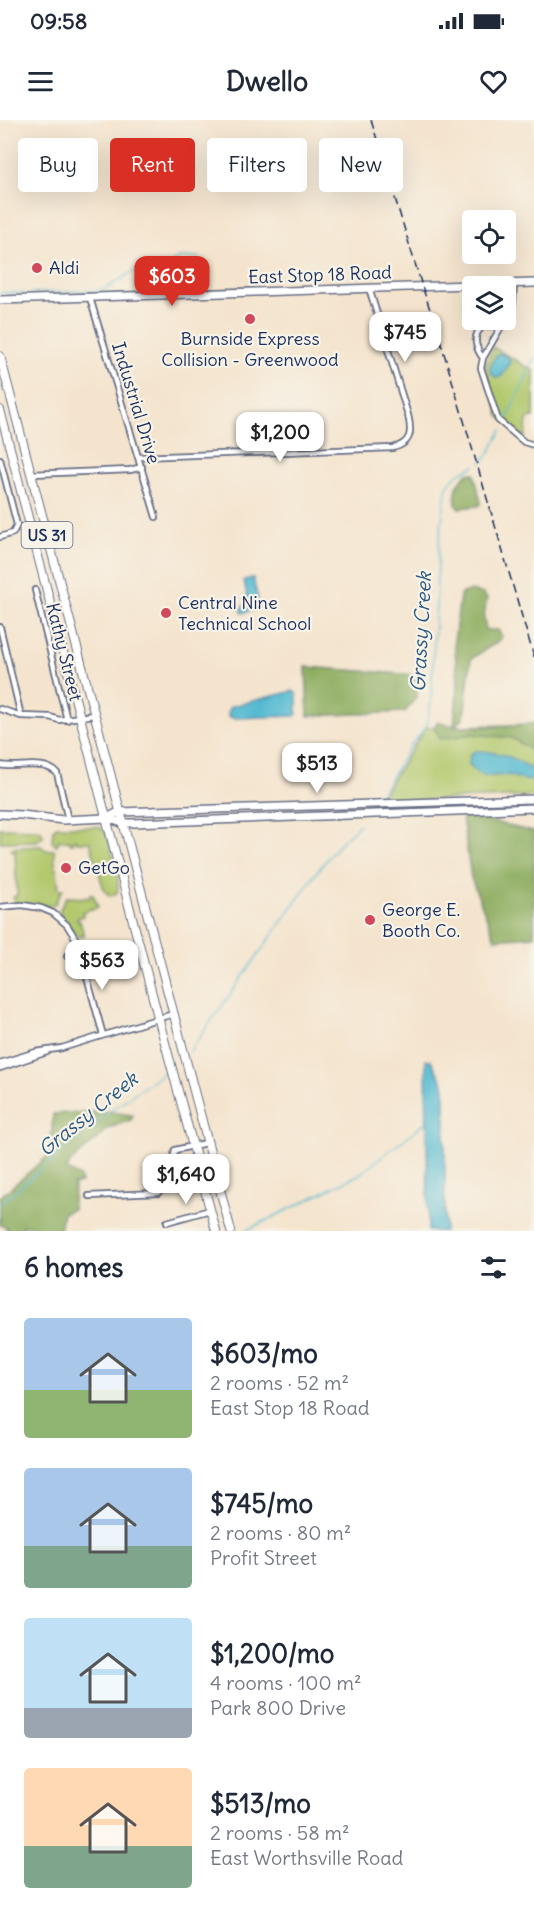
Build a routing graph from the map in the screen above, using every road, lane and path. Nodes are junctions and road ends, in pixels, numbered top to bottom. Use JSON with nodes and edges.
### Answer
{"nodes":[{"id":1,"x":534,"y":283,"type":"edge"},
{"id":2,"x":516,"y":284,"type":"edge"},
{"id":3,"x":462,"y":285,"type":"edge"},
{"id":4,"x":369,"y":288,"type":"junction"},
{"id":5,"x":90,"y":298,"type":"junction"},
{"id":6,"x":0,"y":300,"type":"edge"},
{"id":7,"x":481,"y":330,"type":"edge"},
{"id":8,"x":499,"y":330,"type":"edge"},
{"id":9,"x":0,"y":356,"type":"edge"},
{"id":10,"x":483,"y":358,"type":"junction"},
{"id":11,"x":0,"y":410,"type":"edge"},
{"id":12,"x":534,"y":445,"type":"edge"},
{"id":13,"x":139,"y":457,"type":"junction"},
{"id":14,"x":0,"y":459,"type":"edge"},
{"id":15,"x":142,"y":468,"type":"junction"},
{"id":16,"x":31,"y":474,"type":"junction"},
{"id":17,"x":156,"y":516,"type":"dead end"},
{"id":18,"x":0,"y":537,"type":"edge"},
{"id":19,"x":35,"y":590,"type":"dead end"},
{"id":20,"x":0,"y":627,"type":"edge"},
{"id":21,"x":0,"y":709,"type":"edge"},
{"id":22,"x":93,"y":715,"type":"junction"},
{"id":23,"x":21,"y":716,"type":"junction"},
{"id":24,"x":81,"y":717,"type":"junction"},
{"id":25,"x":67,"y":720,"type":"junction"},
{"id":26,"x":0,"y":765,"type":"edge"},
{"id":27,"x":534,"y":799,"type":"edge"},
{"id":28,"x":534,"y":808,"type":"edge"},
{"id":29,"x":119,"y":812,"type":"junction"},
{"id":30,"x":0,"y":814,"type":"edge"},
{"id":31,"x":107,"y":818,"type":"junction"},
{"id":32,"x":68,"y":820,"type":"junction"},
{"id":33,"x":122,"y":823,"type":"junction"},
{"id":34,"x":0,"y":907,"type":"edge"},
{"id":35,"x":81,"y":952,"type":"junction"},
{"id":36,"x":67,"y":956,"type":"dead end"},
{"id":37,"x":173,"y":1014,"type":"junction"},
{"id":38,"x":158,"y":1017,"type":"junction"},
{"id":39,"x":104,"y":1035,"type":"junction"},
{"id":40,"x":49,"y":1051,"type":"junction"},
{"id":41,"x":0,"y":1063,"type":"edge"},
{"id":42,"x":0,"y":1068,"type":"edge"},
{"id":43,"x":206,"y":1143,"type":"junction"},
{"id":44,"x":192,"y":1146,"type":"junction"},
{"id":45,"x":89,"y":1196,"type":"dead end"},
{"id":46,"x":210,"y":1210,"type":"junction"},
{"id":47,"x":167,"y":1222,"type":"dead end"},
{"id":48,"x":216,"y":1231,"type":"edge"},
{"id":49,"x":231,"y":1231,"type":"edge"}],
"edges":[{"from":1,"to":2,"type":"main road","name":"East Stop 18 Road"},
{"from":3,"to":4,"type":"main road","name":"East Stop 18 Road"},
{"from":4,"to":5,"type":"main road","name":"East Stop 18 Road"},
{"from":4,"to":13,"type":"street"},
{"from":5,"to":6,"type":"main road","name":"East Stop 18 Road"},
{"from":5,"to":13,"type":"street","name":"Industrial Drive"},
{"from":7,"to":10,"type":"street"},
{"from":8,"to":10,"type":"street"},
{"from":9,"to":16,"type":"main road","number":"US 31"},
{"from":10,"to":12,"type":"street"},
{"from":11,"to":24,"type":"main road","number":"US 31"},
{"from":13,"to":15,"type":"street","name":"Industrial Drive"},
{"from":14,"to":18,"type":"street"},
{"from":15,"to":16,"type":"street"},
{"from":15,"to":17,"type":"street","name":"Industrial Drive"},
{"from":16,"to":22,"type":"main road","number":"US 31"},
{"from":19,"to":25,"type":"street","name":"Kathy Street"},
{"from":20,"to":23,"type":"street"},
{"from":21,"to":23,"type":"street"},
{"from":22,"to":24,"type":"street"},
{"from":22,"to":29,"type":"main road","number":"US 31"},
{"from":23,"to":25,"type":"street"},
{"from":24,"to":25,"type":"street"},
{"from":24,"to":31,"type":"main road","number":"US 31"},
{"from":26,"to":32,"type":"street"},
{"from":27,"to":29,"type":"main road"},
{"from":28,"to":33,"type":"main road"},
{"from":29,"to":31,"type":"main road"},
{"from":29,"to":33,"type":"main road","number":"US 31"},
{"from":30,"to":32,"type":"main road"},
{"from":31,"to":32,"type":"main road"},
{"from":31,"to":33,"type":"main road"},
{"from":31,"to":38,"type":"main road","number":"US 31"},
{"from":33,"to":37,"type":"main road","number":"US 31"},
{"from":34,"to":35,"type":"street"},
{"from":35,"to":36,"type":"street"},
{"from":35,"to":39,"type":"street"},
{"from":37,"to":38,"type":"street"},
{"from":37,"to":43,"type":"main road","number":"US 31"},
{"from":38,"to":39,"type":"street"},
{"from":38,"to":44,"type":"main road","number":"US 31"},
{"from":39,"to":40,"type":"street"},
{"from":40,"to":41,"type":"street"},
{"from":40,"to":42,"type":"street"},
{"from":43,"to":44,"type":"street"},
{"from":43,"to":49,"type":"main road","number":"US 31"},
{"from":44,"to":45,"type":"street"},
{"from":44,"to":46,"type":"main road","number":"US 31"},
{"from":46,"to":47,"type":"street"},
{"from":46,"to":48,"type":"main road","number":"US 31"}]}
